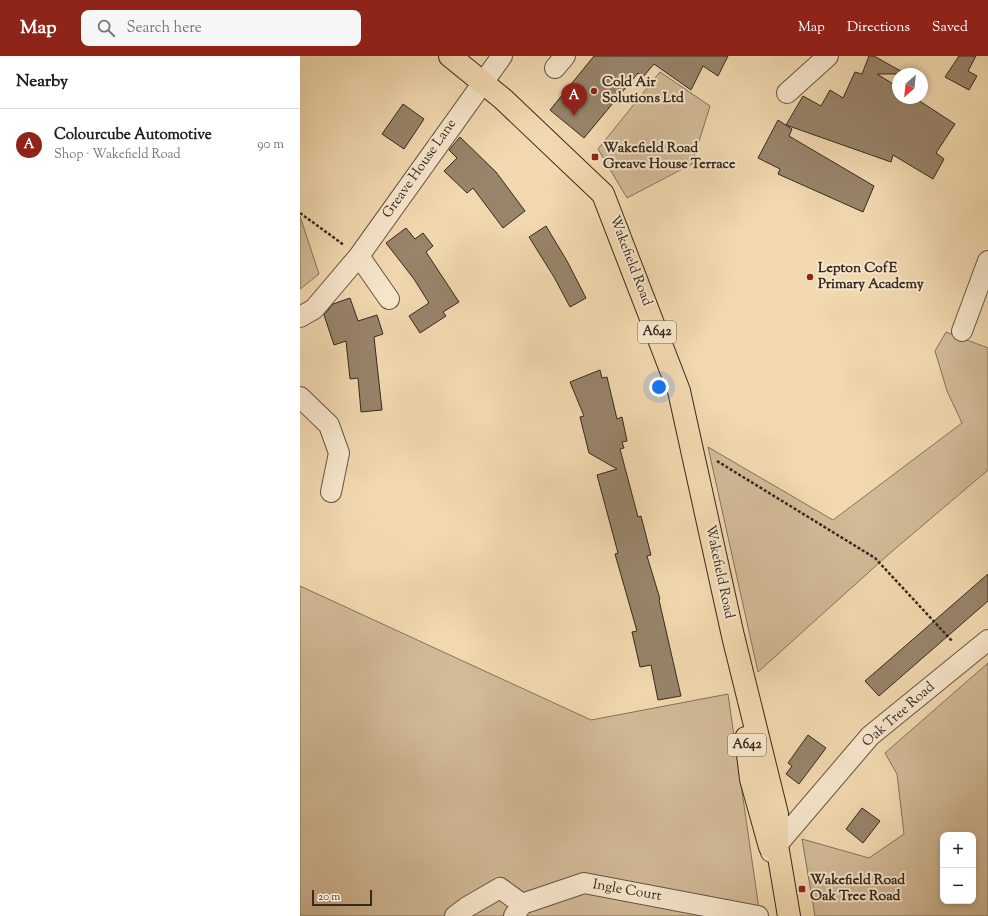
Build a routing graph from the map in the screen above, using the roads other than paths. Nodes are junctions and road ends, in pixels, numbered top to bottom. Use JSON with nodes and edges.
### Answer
{"nodes":[{"id":1,"x":502,"y":56,"type":"edge"},
{"id":2,"x":828,"y":56,"type":"edge"},
{"id":3,"x":452,"y":58,"type":"edge"},
{"id":4,"x":482,"y":81,"type":"junction"},
{"id":5,"x":787,"y":92,"type":"dead end"},
{"id":6,"x":359,"y":256,"type":"junction"},
{"id":7,"x":988,"y":261,"type":"edge"},
{"id":8,"x":389,"y":299,"type":"dead end"},
{"id":9,"x":300,"y":317,"type":"edge"},
{"id":10,"x":962,"y":331,"type":"dead end"},
{"id":11,"x":300,"y":397,"type":"edge"},
{"id":12,"x":331,"y":492,"type":"dead end"},
{"id":13,"x":988,"y":640,"type":"edge"},
{"id":14,"x":774,"y":849,"type":"junction"},
{"id":15,"x":518,"y":910,"type":"edge"},
{"id":16,"x":455,"y":916,"type":"edge"},
{"id":17,"x":758,"y":916,"type":"edge"},
{"id":18,"x":788,"y":916,"type":"edge"}],
"edges":[{"from":1,"to":4,"type":"street","name":"Greave House Lane"},
{"from":2,"to":5,"type":"street"},
{"from":3,"to":4,"type":"highway","name":"Wakefield Road","number":"A642"},
{"from":4,"to":6,"type":"street","name":"Greave House Lane"},
{"from":4,"to":14,"type":"highway","name":"Wakefield Road","number":"A642"},
{"from":6,"to":8,"type":"street"},
{"from":6,"to":9,"type":"street","name":"Greave House Lane"},
{"from":7,"to":10,"type":"street"},
{"from":11,"to":12,"type":"street"},
{"from":13,"to":14,"type":"street","name":"Oak Tree Road"},
{"from":14,"to":18,"type":"highway","name":"Wakefield Road","number":"A642"},
{"from":15,"to":16,"type":"street","name":"Ingle Court"},
{"from":15,"to":17,"type":"street","name":"Ingle Court"}]}
